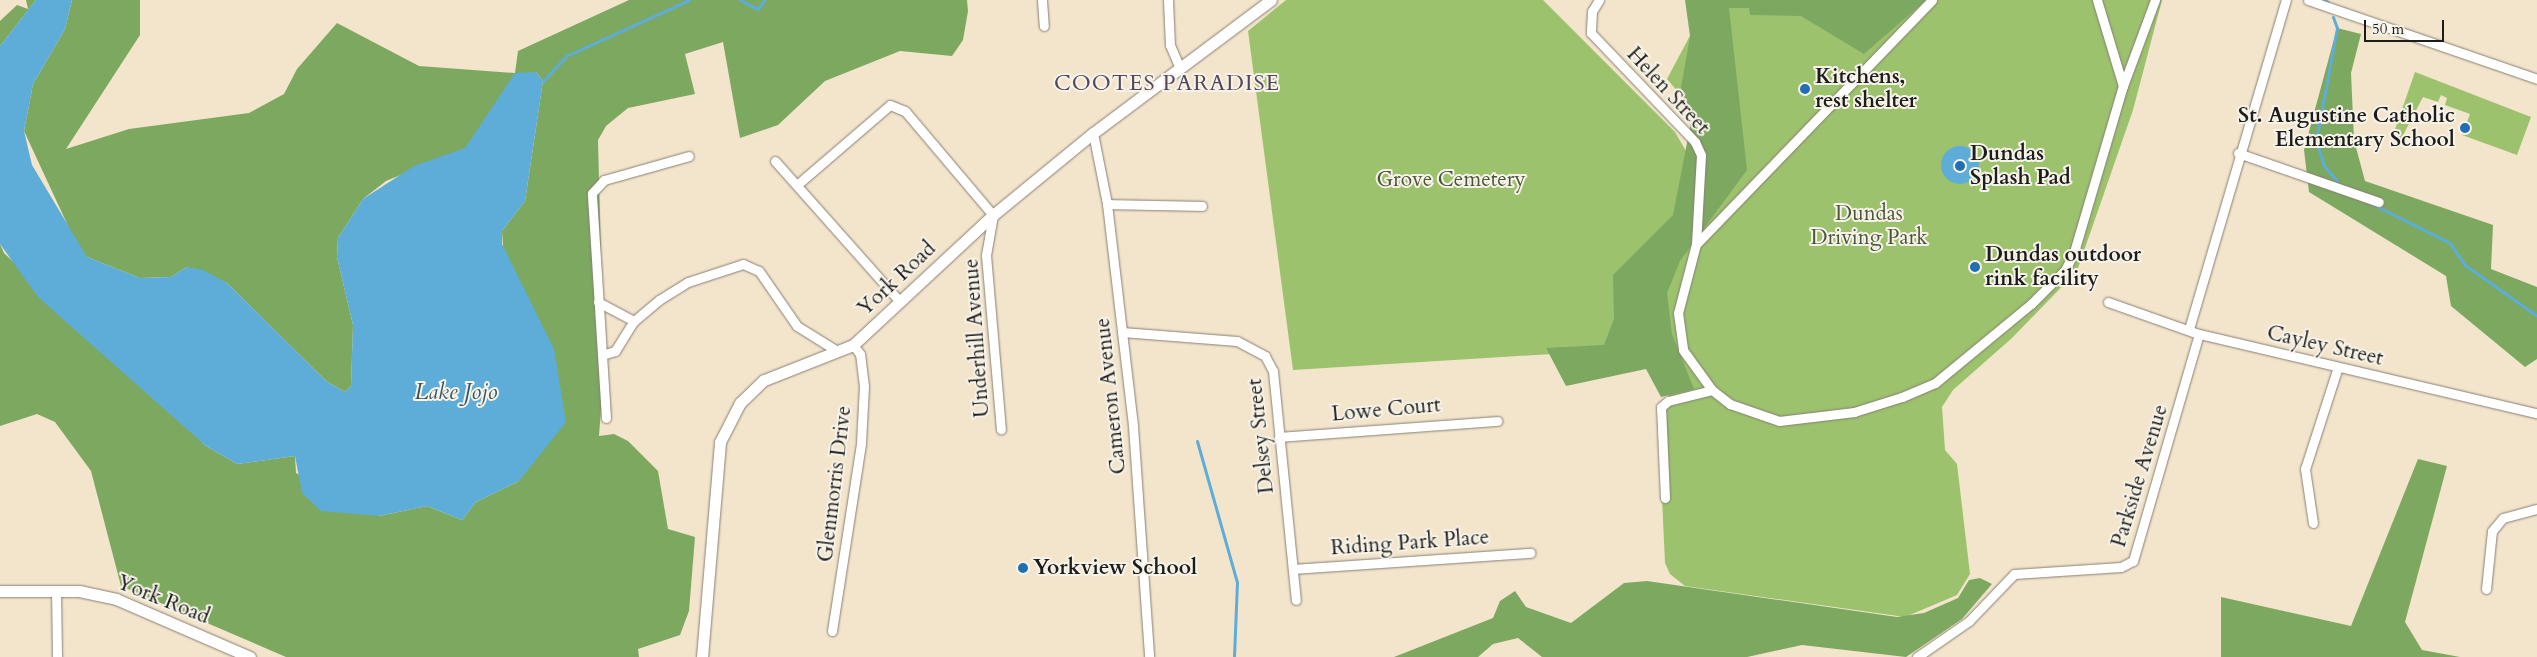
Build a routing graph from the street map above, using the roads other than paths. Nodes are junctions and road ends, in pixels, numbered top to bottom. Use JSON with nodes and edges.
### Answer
{"nodes":[{"id":1,"x":1042,"y":0,"type":"edge"},
{"id":2,"x":1168,"y":0,"type":"edge"},
{"id":3,"x":1271,"y":0,"type":"edge"},
{"id":4,"x":1599,"y":0,"type":"edge"},
{"id":5,"x":1932,"y":0,"type":"edge"},
{"id":6,"x":2097,"y":0,"type":"edge"},
{"id":7,"x":2155,"y":0,"type":"edge"},
{"id":8,"x":2286,"y":0,"type":"edge"},
{"id":9,"x":2308,"y":0,"type":"edge"},
{"id":10,"x":1044,"y":26,"type":"dead end"},
{"id":11,"x":1180,"y":68,"type":"junction"},
{"id":12,"x":2537,"y":79,"type":"edge"},
{"id":13,"x":2123,"y":86,"type":"junction"},
{"id":14,"x":1093,"y":133,"type":"junction"},
{"id":15,"x":2238,"y":153,"type":"junction"},
{"id":16,"x":689,"y":156,"type":"dead end"},
{"id":17,"x":775,"y":161,"type":"dead end"},
{"id":18,"x":798,"y":184,"type":"junction"},
{"id":19,"x":2379,"y":202,"type":"dead end"},
{"id":20,"x":1107,"y":204,"type":"junction"},
{"id":21,"x":1202,"y":206,"type":"dead end"},
{"id":22,"x":993,"y":215,"type":"junction"},
{"id":23,"x":1696,"y":244,"type":"junction"},
{"id":24,"x":598,"y":302,"type":"junction"},
{"id":25,"x":900,"y":302,"type":"junction"},
{"id":26,"x":2108,"y":302,"type":"dead end"},
{"id":27,"x":634,"y":321,"type":"junction"},
{"id":28,"x":2188,"y":329,"type":"junction"},
{"id":29,"x":1122,"y":332,"type":"junction"},
{"id":30,"x":2199,"y":334,"type":"junction"},
{"id":31,"x":853,"y":345,"type":"junction"},
{"id":32,"x":837,"y":351,"type":"junction"},
{"id":33,"x":602,"y":355,"type":"junction"},
{"id":34,"x":2338,"y":367,"type":"junction"},
{"id":35,"x":1712,"y":390,"type":"junction"},
{"id":36,"x":2537,"y":413,"type":"edge"},
{"id":37,"x":606,"y":418,"type":"dead end"},
{"id":38,"x":1497,"y":421,"type":"dead end"},
{"id":39,"x":1001,"y":430,"type":"dead end"},
{"id":40,"x":1279,"y":437,"type":"junction"},
{"id":41,"x":1665,"y":498,"type":"dead end"},
{"id":42,"x":2537,"y":509,"type":"edge"},
{"id":43,"x":2313,"y":523,"type":"dead end"},
{"id":44,"x":1530,"y":553,"type":"dead end"},
{"id":45,"x":1293,"y":569,"type":"junction"},
{"id":46,"x":2486,"y":589,"type":"dead end"},
{"id":47,"x":0,"y":591,"type":"edge"},
{"id":48,"x":56,"y":592,"type":"junction"},
{"id":49,"x":1296,"y":600,"type":"dead end"},
{"id":50,"x":832,"y":630,"type":"dead end"},
{"id":51,"x":58,"y":657,"type":"edge"},
{"id":52,"x":250,"y":657,"type":"edge"},
{"id":53,"x":702,"y":657,"type":"edge"},
{"id":54,"x":1149,"y":657,"type":"edge"},
{"id":55,"x":1917,"y":657,"type":"edge"}],
"edges":[{"from":1,"to":10,"type":"street"},
{"from":2,"to":11,"type":"street"},
{"from":3,"to":11,"type":"street","name":"York Road"},
{"from":4,"to":23,"type":"street","name":"Helen Street"},
{"from":5,"to":23,"type":"street"},
{"from":6,"to":13,"type":"street"},
{"from":7,"to":13,"type":"street"},
{"from":8,"to":15,"type":"street"},
{"from":9,"to":12,"type":"street"},
{"from":11,"to":14,"type":"street","name":"York Road"},
{"from":13,"to":35,"type":"street"},
{"from":14,"to":20,"type":"street","name":"Cameron Avenue"},
{"from":14,"to":22,"type":"street","name":"York Road"},
{"from":15,"to":19,"type":"street"},
{"from":15,"to":28,"type":"street"},
{"from":16,"to":24,"type":"street"},
{"from":17,"to":18,"type":"street"},
{"from":18,"to":22,"type":"street"},
{"from":18,"to":25,"type":"street"},
{"from":20,"to":21,"type":"street"},
{"from":20,"to":29,"type":"street","name":"Cameron Avenue"},
{"from":22,"to":25,"type":"street","name":"York Road"},
{"from":22,"to":39,"type":"street","name":"Underhill Avenue"},
{"from":23,"to":35,"type":"street"},
{"from":24,"to":27,"type":"street"},
{"from":24,"to":33,"type":"street"},
{"from":25,"to":31,"type":"street","name":"York Road"},
{"from":26,"to":28,"type":"street","name":"Cayley Street"},
{"from":27,"to":32,"type":"street"},
{"from":27,"to":33,"type":"street"},
{"from":28,"to":30,"type":"street","name":"Cayley Street"},
{"from":29,"to":40,"type":"street","name":"Delsey Street"},
{"from":29,"to":54,"type":"street","name":"Cameron Avenue"},
{"from":30,"to":34,"type":"street","name":"Cayley Street"},
{"from":30,"to":55,"type":"street","name":"Parkside Avenue"},
{"from":31,"to":32,"type":"street","name":"York Road"},
{"from":31,"to":50,"type":"street","name":"Glenmorris Drive"},
{"from":32,"to":53,"type":"street","name":"York Road"},
{"from":33,"to":37,"type":"street"},
{"from":34,"to":36,"type":"street","name":"Cayley Street"},
{"from":34,"to":43,"type":"street"},
{"from":35,"to":41,"type":"street"},
{"from":38,"to":40,"type":"street","name":"Lowe Court"},
{"from":40,"to":45,"type":"street","name":"Delsey Street"},
{"from":42,"to":46,"type":"street"},
{"from":44,"to":45,"type":"street","name":"Riding Park Place"},
{"from":45,"to":49,"type":"street","name":"Delsey Street"},
{"from":47,"to":48,"type":"street","name":"York Road"},
{"from":48,"to":51,"type":"street"},
{"from":48,"to":52,"type":"street","name":"York Road"}]}
